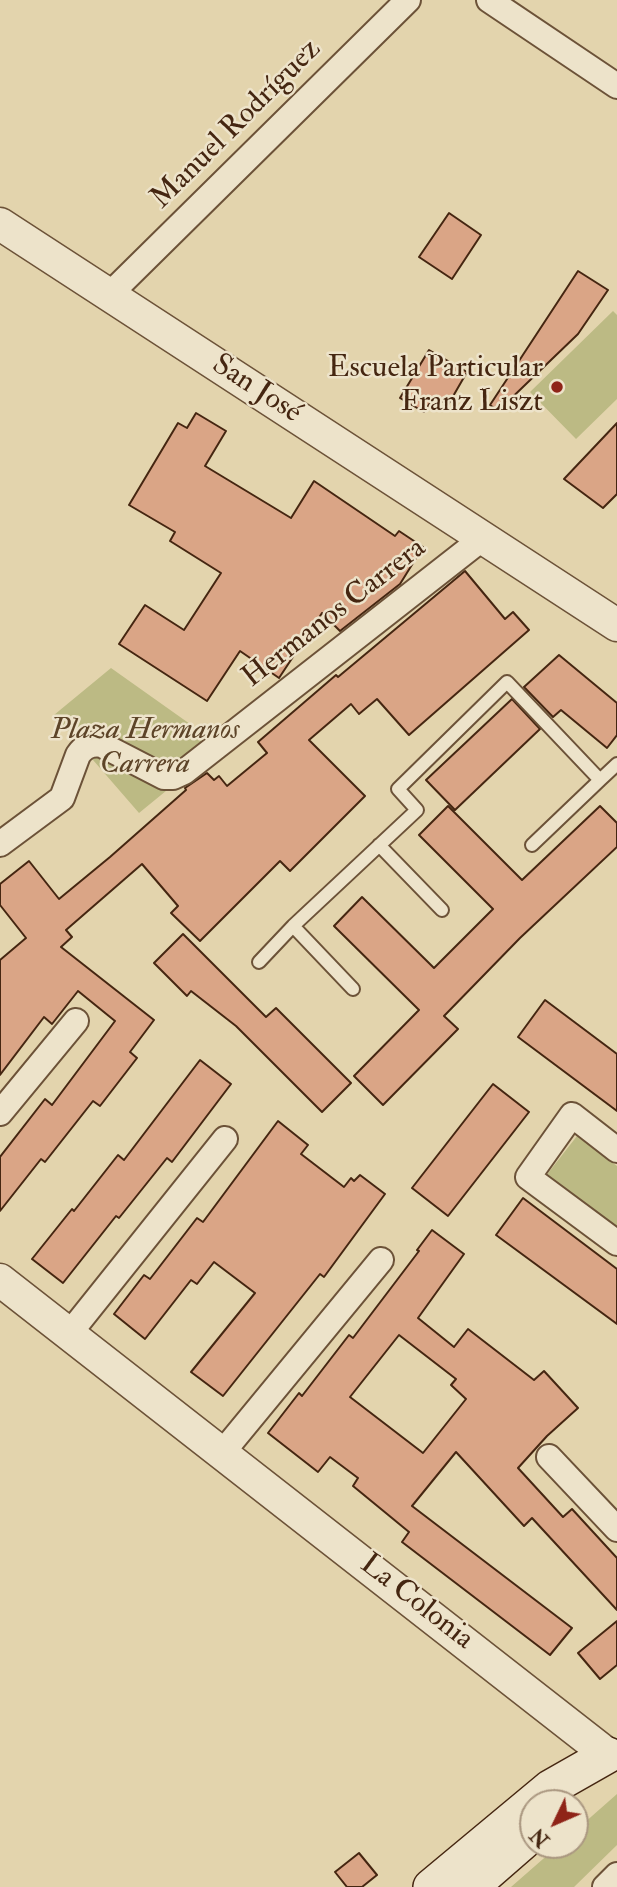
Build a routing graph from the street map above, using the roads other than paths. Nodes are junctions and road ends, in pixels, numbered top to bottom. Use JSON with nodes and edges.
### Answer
{"nodes":[{"id":1,"x":408,"y":0,"type":"edge"},
{"id":2,"x":489,"y":0,"type":"edge"},
{"id":3,"x":617,"y":86,"type":"edge"},
{"id":4,"x":0,"y":224,"type":"edge"},
{"id":5,"x":109,"y":295,"type":"junction"},
{"id":6,"x":483,"y":538,"type":"junction"},
{"id":7,"x":614,"y":617,"type":"edge"},
{"id":8,"x":617,"y":764,"type":"edge"},
{"id":9,"x":600,"y":780,"type":"junction"},
{"id":10,"x":0,"y":844,"type":"edge"},
{"id":11,"x":379,"y":845,"type":"junction"},
{"id":12,"x":532,"y":845,"type":"dead end"},
{"id":13,"x":442,"y":910,"type":"dead end"},
{"id":14,"x":293,"y":926,"type":"junction"},
{"id":15,"x":259,"y":962,"type":"dead end"},
{"id":16,"x":353,"y":989,"type":"dead end"},
{"id":17,"x":76,"y":1021,"type":"dead end"},
{"id":18,"x":0,"y":1113,"type":"edge"},
{"id":19,"x":225,"y":1139,"type":"dead end"},
{"id":20,"x":617,"y":1150,"type":"edge"},
{"id":21,"x":617,"y":1243,"type":"edge"},
{"id":22,"x":382,"y":1260,"type":"dead end"},
{"id":23,"x":0,"y":1280,"type":"edge"},
{"id":24,"x":69,"y":1334,"type":"junction"},
{"id":25,"x":222,"y":1453,"type":"junction"},
{"id":26,"x":549,"y":1457,"type":"dead end"},
{"id":27,"x":617,"y":1530,"type":"edge"},
{"id":28,"x":613,"y":1751,"type":"edge"},
{"id":29,"x":577,"y":1789,"type":"edge"},
{"id":30,"x":519,"y":1845,"type":"edge"},
{"id":31,"x":617,"y":1875,"type":"edge"},
{"id":32,"x":431,"y":1887,"type":"edge"},
{"id":33,"x":471,"y":1887,"type":"edge"},
{"id":34,"x":605,"y":1887,"type":"edge"}],
"edges":[{"from":1,"to":5,"type":"street","name":"Manuel Rodríguez"},
{"from":2,"to":3,"type":"street"},
{"from":4,"to":5,"type":"street","name":"San José"},
{"from":5,"to":6,"type":"street","name":"San José"},
{"from":6,"to":7,"type":"street","name":"San José"},
{"from":6,"to":10,"type":"street","name":"Hermanos Carrera"},
{"from":8,"to":9,"type":"lane"},
{"from":9,"to":11,"type":"lane"},
{"from":9,"to":12,"type":"lane"},
{"from":11,"to":13,"type":"lane"},
{"from":11,"to":14,"type":"lane"},
{"from":14,"to":15,"type":"lane"},
{"from":14,"to":16,"type":"lane"},
{"from":17,"to":18,"type":"street"},
{"from":19,"to":24,"type":"street"},
{"from":20,"to":21,"type":"street"},
{"from":22,"to":25,"type":"street"},
{"from":23,"to":24,"type":"street","name":"La Colonia"},
{"from":24,"to":25,"type":"street","name":"La Colonia"},
{"from":25,"to":28,"type":"street","name":"La Colonia"},
{"from":26,"to":27,"type":"street"},
{"from":28,"to":29,"type":"main road"},
{"from":28,"to":32,"type":"main road"},
{"from":30,"to":33,"type":"main road"},
{"from":31,"to":34,"type":"street"}]}
